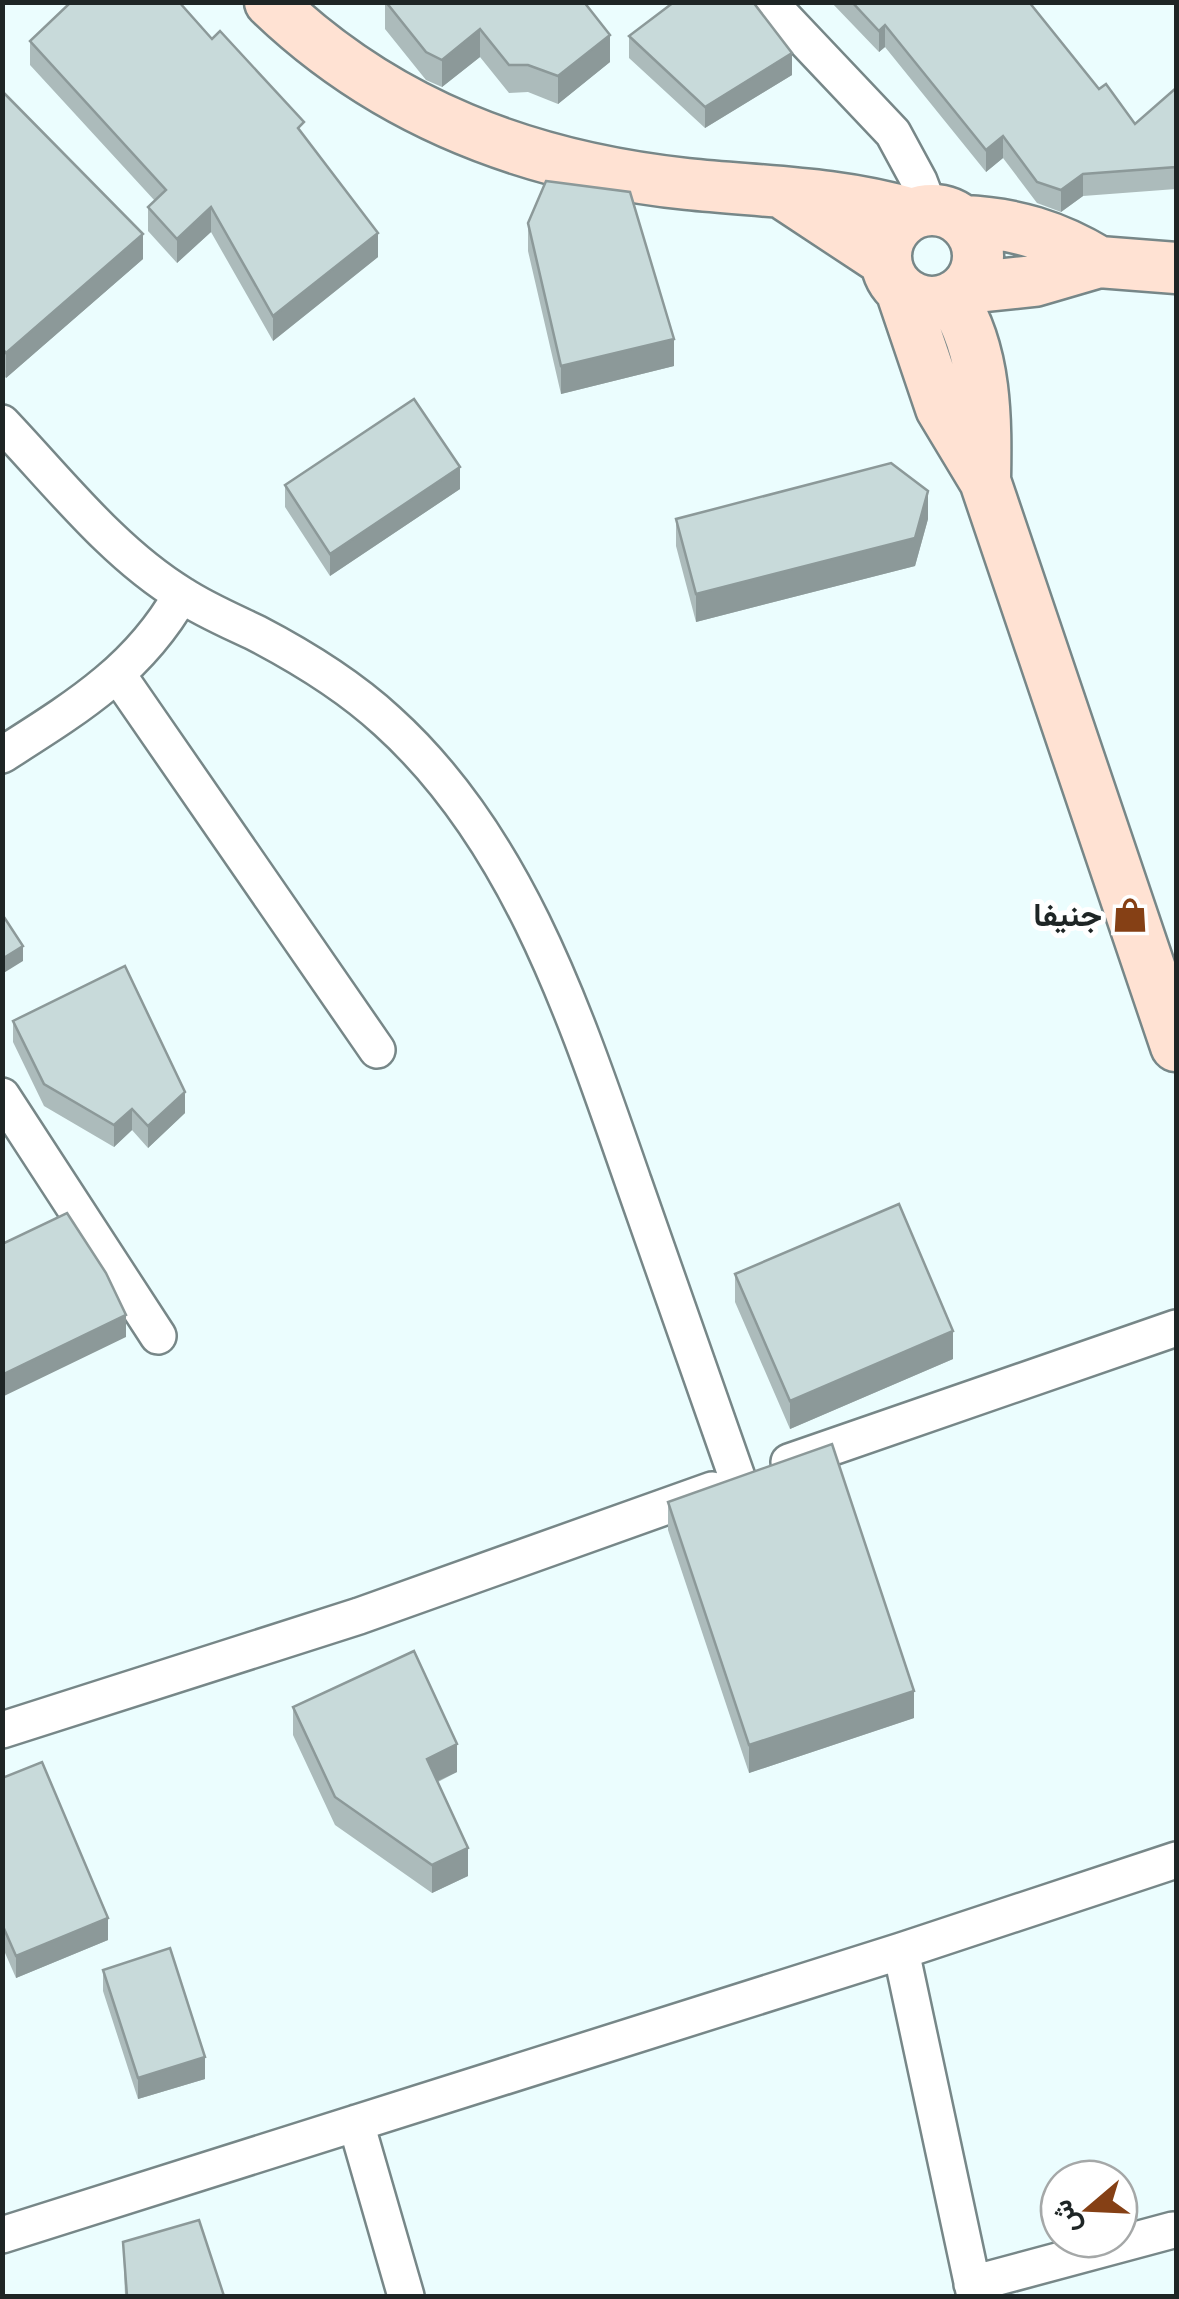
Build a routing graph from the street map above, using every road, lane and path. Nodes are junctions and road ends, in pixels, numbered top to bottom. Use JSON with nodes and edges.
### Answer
{"nodes":[{"id":1,"x":270,"y":2,"type":"edge"},
{"id":2,"x":769,"y":2,"type":"edge"},
{"id":3,"x":776,"y":189,"type":"junction"},
{"id":4,"x":935,"y":215,"type":"junction"},
{"id":5,"x":1099,"y":262,"type":"junction"},
{"id":6,"x":1176,"y":268,"type":"edge"},
{"id":7,"x":893,"y":275,"type":"junction"},
{"id":8,"x":959,"y":293,"type":"junction"},
{"id":9,"x":2,"y":424,"type":"edge"},
{"id":10,"x":986,"y":481,"type":"junction"},
{"id":11,"x":180,"y":595,"type":"junction"},
{"id":12,"x":118,"y":676,"type":"junction"},
{"id":13,"x":2,"y":755,"type":"edge"},
{"id":14,"x":1176,"y":1046,"type":"edge"},
{"id":15,"x":377,"y":1050,"type":"dead end"},
{"id":16,"x":2,"y":1096,"type":"edge"},
{"id":17,"x":1176,"y":1328,"type":"edge"},
{"id":18,"x":158,"y":1336,"type":"dead end"},
{"id":19,"x":738,"y":1480,"type":"junction"},
{"id":20,"x":2,"y":1730,"type":"edge"},
{"id":21,"x":1176,"y":1860,"type":"edge"},
{"id":22,"x":902,"y":1951,"type":"junction"},
{"id":23,"x":356,"y":2124,"type":"junction"},
{"id":24,"x":1173,"y":2230,"type":"dead end"},
{"id":25,"x":2,"y":2235,"type":"edge"},
{"id":26,"x":973,"y":2290,"type":"edge"},
{"id":27,"x":406,"y":2296,"type":"edge"}],
"edges":[{"from":1,"to":3,"type":"street"},
{"from":2,"to":4,"type":"street"},
{"from":3,"to":4,"type":"street"},
{"from":3,"to":7,"type":"street"},
{"from":4,"to":5,"type":"street"},
{"from":4,"to":7,"type":"street"},
{"from":4,"to":8,"type":"street"},
{"from":5,"to":6,"type":"street"},
{"from":5,"to":8,"type":"street"},
{"from":7,"to":8,"type":"street"},
{"from":7,"to":10,"type":"street"},
{"from":8,"to":10,"type":"street"},
{"from":9,"to":11,"type":"street"},
{"from":10,"to":14,"type":"street"},
{"from":11,"to":12,"type":"street"},
{"from":11,"to":19,"type":"street"},
{"from":12,"to":13,"type":"street"},
{"from":12,"to":15,"type":"street"},
{"from":16,"to":18,"type":"street"},
{"from":17,"to":19,"type":"street"},
{"from":19,"to":20,"type":"street"},
{"from":21,"to":22,"type":"street"},
{"from":22,"to":23,"type":"street"},
{"from":22,"to":26,"type":"street"},
{"from":23,"to":25,"type":"street"},
{"from":23,"to":27,"type":"street"},
{"from":24,"to":26,"type":"street"}]}
